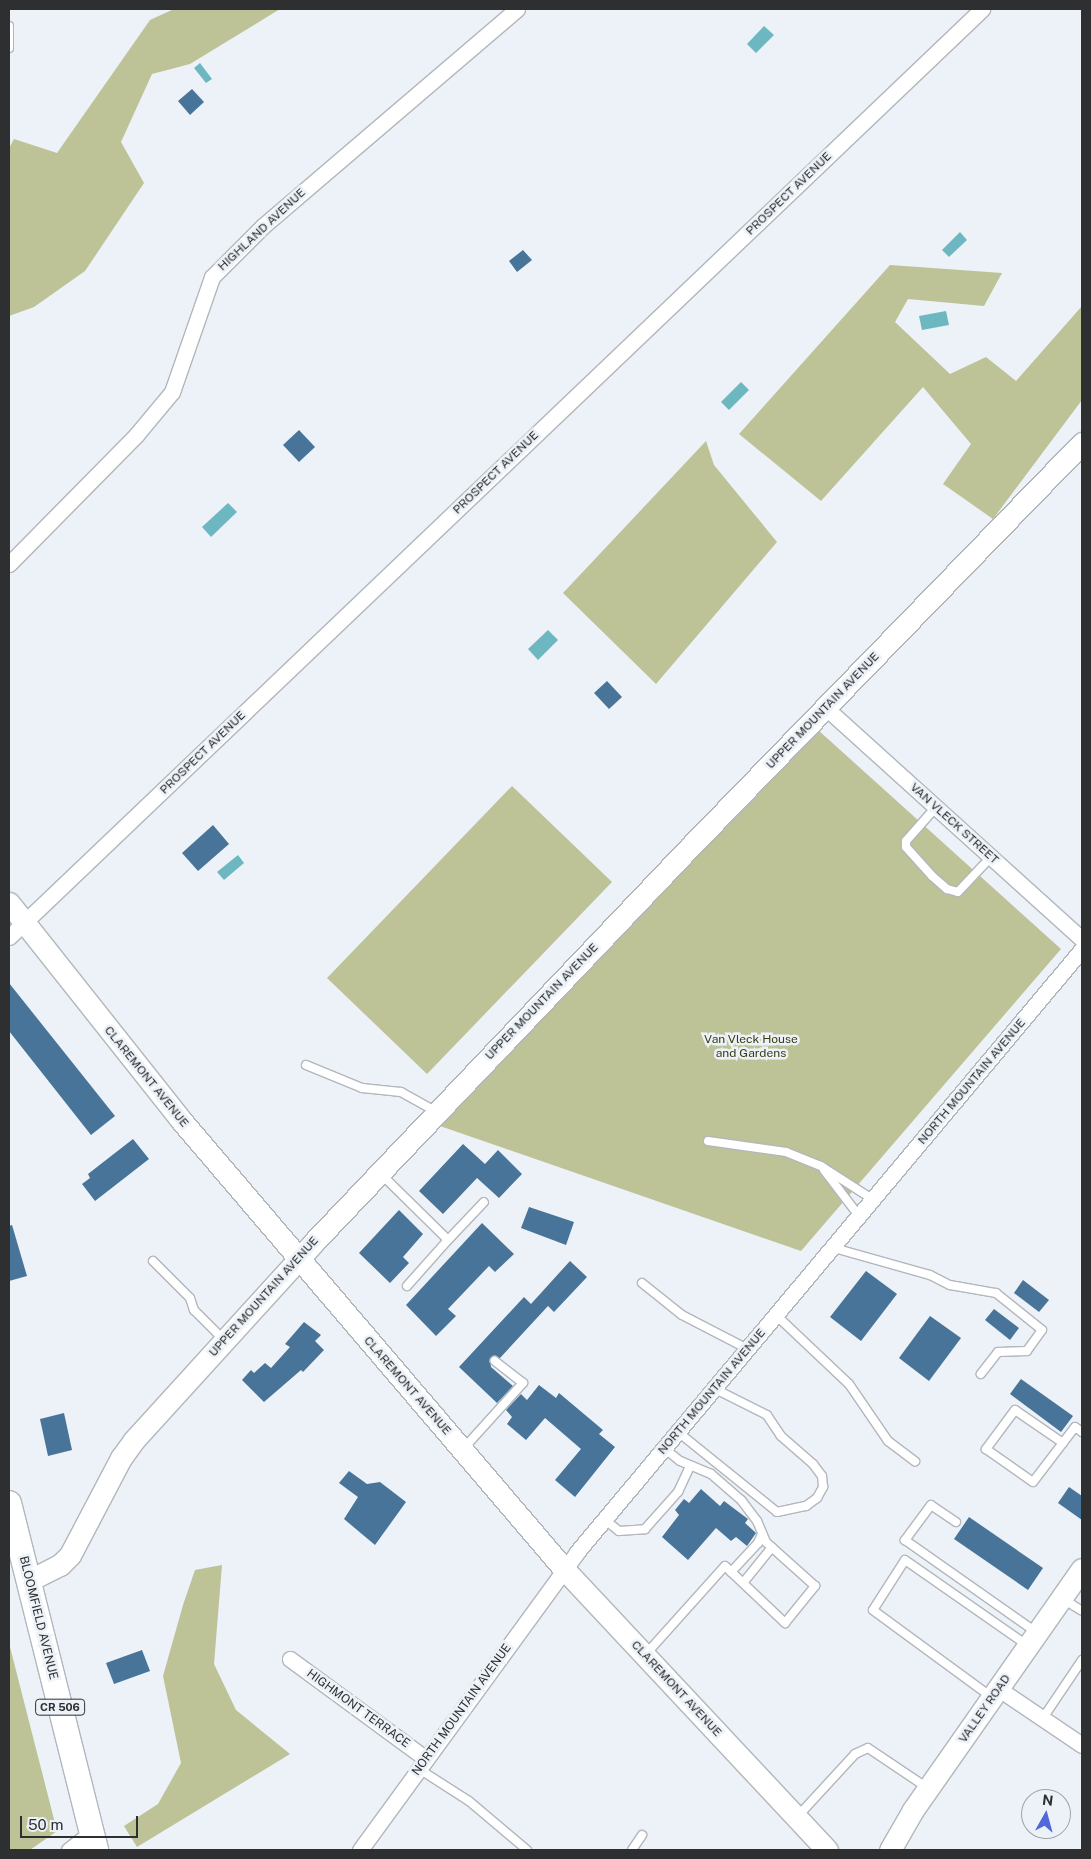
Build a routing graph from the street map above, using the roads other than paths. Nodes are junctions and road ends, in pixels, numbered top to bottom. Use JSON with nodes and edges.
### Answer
{"nodes":[{"id":1,"x":517,"y":9,"type":"edge"},
{"id":2,"x":982,"y":9,"type":"edge"},
{"id":3,"x":9,"y":26,"type":"edge"},
{"id":4,"x":9,"y":48,"type":"edge"},
{"id":5,"x":1080,"y":451,"type":"edge"},
{"id":6,"x":9,"y":564,"type":"edge"},
{"id":7,"x":826,"y":708,"type":"junction"},
{"id":8,"x":936,"y":807,"type":"junction"},
{"id":9,"x":991,"y":857,"type":"junction"},
{"id":10,"x":9,"y":903,"type":"edge"},
{"id":11,"x":16,"y":931,"type":"edge"},
{"id":12,"x":1082,"y":939,"type":"edge"},
{"id":13,"x":1082,"y":948,"type":"edge"},
{"id":14,"x":306,"y":1065,"type":"dead end"},
{"id":15,"x":437,"y":1112,"type":"junction"},
{"id":16,"x":708,"y":1141,"type":"dead end"},
{"id":17,"x":821,"y":1166,"type":"junction"},
{"id":18,"x":380,"y":1173,"type":"junction"},
{"id":19,"x":874,"y":1200,"type":"junction"},
{"id":20,"x":484,"y":1202,"type":"dead end"},
{"id":21,"x":860,"y":1217,"type":"junction"},
{"id":22,"x":448,"y":1240,"type":"junction"},
{"id":23,"x":834,"y":1248,"type":"junction"},
{"id":24,"x":299,"y":1260,"type":"junction"},
{"id":25,"x":153,"y":1261,"type":"dead end"},
{"id":26,"x":642,"y":1283,"type":"dead end"},
{"id":27,"x":407,"y":1286,"type":"dead end"},
{"id":28,"x":777,"y":1316,"type":"junction"},
{"id":29,"x":224,"y":1341,"type":"junction"},
{"id":30,"x":748,"y":1349,"type":"junction"},
{"id":31,"x":495,"y":1361,"type":"dead end"},
{"id":32,"x":981,"y":1374,"type":"dead end"},
{"id":33,"x":715,"y":1390,"type":"junction"},
{"id":34,"x":678,"y":1432,"type":"junction"},
{"id":35,"x":1082,"y":1432,"type":"edge"},
{"id":36,"x":1063,"y":1443,"type":"junction"},
{"id":37,"x":664,"y":1448,"type":"junction"},
{"id":38,"x":462,"y":1449,"type":"junction"},
{"id":39,"x":915,"y":1461,"type":"dead end"},
{"id":40,"x":690,"y":1466,"type":"junction"},
{"id":41,"x":9,"y":1503,"type":"edge"},
{"id":42,"x":604,"y":1519,"type":"junction"},
{"id":43,"x":956,"y":1522,"type":"dead end"},
{"id":44,"x":762,"y":1534,"type":"junction"},
{"id":45,"x":772,"y":1547,"type":"junction"},
{"id":46,"x":564,"y":1569,"type":"junction"},
{"id":47,"x":731,"y":1572,"type":"junction"},
{"id":48,"x":1081,"y":1574,"type":"edge"},
{"id":49,"x":30,"y":1580,"type":"junction"},
{"id":50,"x":743,"y":1583,"type":"junction"},
{"id":51,"x":1062,"y":1598,"type":"junction"},
{"id":52,"x":1082,"y":1611,"type":"edge"},
{"id":53,"x":1033,"y":1640,"type":"junction"},
{"id":54,"x":644,"y":1655,"type":"junction"},
{"id":55,"x":290,"y":1659,"type":"dead end"},
{"id":56,"x":1082,"y":1660,"type":"edge"},
{"id":57,"x":996,"y":1694,"type":"junction"},
{"id":58,"x":1043,"y":1718,"type":"junction"},
{"id":59,"x":1082,"y":1745,"type":"edge"},
{"id":60,"x":423,"y":1764,"type":"junction"},
{"id":61,"x":928,"y":1789,"type":"junction"},
{"id":62,"x":796,"y":1818,"type":"junction"},
{"id":63,"x":642,"y":1835,"type":"dead end"},
{"id":64,"x":93,"y":1842,"type":"edge"},
{"id":65,"x":68,"y":1850,"type":"edge"},
{"id":66,"x":360,"y":1850,"type":"edge"},
{"id":67,"x":528,"y":1850,"type":"edge"},
{"id":68,"x":632,"y":1850,"type":"edge"},
{"id":69,"x":827,"y":1850,"type":"edge"},
{"id":70,"x":890,"y":1850,"type":"edge"}],
"edges":[{"from":1,"to":6,"type":"street","name":"HIGHLAND AVENUE"},
{"from":2,"to":11,"type":"street","name":"PROSPECT AVENUE"},
{"from":3,"to":4,"type":"lane"},
{"from":5,"to":7,"type":"street","name":"UPPER MOUNTAIN AVENUE"},
{"from":7,"to":8,"type":"street","name":"VAN VLECK STREET"},
{"from":7,"to":15,"type":"street","name":"UPPER MOUNTAIN AVENUE"},
{"from":8,"to":9,"type":"street","name":"VAN VLECK STREET"},
{"from":8,"to":9,"type":"lane"},
{"from":9,"to":12,"type":"street","name":"VAN VLECK STREET"},
{"from":10,"to":11,"type":"street","name":"CLAREMONT AVENUE"},
{"from":11,"to":24,"type":"street","name":"CLAREMONT AVENUE"},
{"from":13,"to":19,"type":"street","name":"NORTH MOUNTAIN AVENUE"},
{"from":14,"to":15,"type":"lane"},
{"from":15,"to":18,"type":"street","name":"UPPER MOUNTAIN AVENUE"},
{"from":16,"to":17,"type":"lane"},
{"from":17,"to":19,"type":"lane"},
{"from":17,"to":21,"type":"lane"},
{"from":18,"to":22,"type":"lane"},
{"from":18,"to":24,"type":"street","name":"UPPER MOUNTAIN AVENUE"},
{"from":19,"to":21,"type":"street","name":"NORTH MOUNTAIN AVENUE"},
{"from":20,"to":22,"type":"lane"},
{"from":21,"to":23,"type":"street","name":"NORTH MOUNTAIN AVENUE"},
{"from":22,"to":27,"type":"lane"},
{"from":23,"to":28,"type":"street","name":"NORTH MOUNTAIN AVENUE"},
{"from":23,"to":32,"type":"lane"},
{"from":24,"to":29,"type":"street","name":"UPPER MOUNTAIN AVENUE"},
{"from":24,"to":38,"type":"street","name":"CLAREMONT AVENUE"},
{"from":25,"to":29,"type":"lane"},
{"from":26,"to":30,"type":"lane"},
{"from":28,"to":30,"type":"street","name":"NORTH MOUNTAIN AVENUE"},
{"from":28,"to":39,"type":"lane"},
{"from":29,"to":49,"type":"street","name":"UPPER MOUNTAIN AVENUE"},
{"from":30,"to":33,"type":"street","name":"NORTH MOUNTAIN AVENUE"},
{"from":31,"to":38,"type":"lane"},
{"from":33,"to":34,"type":"street","name":"NORTH MOUNTAIN AVENUE"},
{"from":33,"to":34,"type":"lane"},
{"from":34,"to":37,"type":"street","name":"NORTH MOUNTAIN AVENUE"},
{"from":35,"to":36,"type":"lane"},
{"from":36,"to":36,"type":"lane"},
{"from":37,"to":40,"type":"lane"},
{"from":37,"to":42,"type":"street","name":"NORTH MOUNTAIN AVENUE"},
{"from":38,"to":46,"type":"street","name":"CLAREMONT AVENUE"},
{"from":40,"to":42,"type":"lane"},
{"from":40,"to":44,"type":"lane"},
{"from":41,"to":49,"type":"main road","name":"BLOOMFIELD AVENUE","number":"CR 506"},
{"from":42,"to":46,"type":"street","name":"NORTH MOUNTAIN AVENUE"},
{"from":43,"to":53,"type":"lane"},
{"from":44,"to":45,"type":"lane"},
{"from":44,"to":47,"type":"lane"},
{"from":45,"to":50,"type":"lane"},
{"from":45,"to":50,"type":"lane"},
{"from":46,"to":54,"type":"street","name":"CLAREMONT AVENUE"},
{"from":46,"to":60,"type":"street","name":"NORTH MOUNTAIN AVENUE"},
{"from":47,"to":50,"type":"lane"},
{"from":47,"to":54,"type":"lane"},
{"from":48,"to":51,"type":"street","name":"VALLEY ROAD"},
{"from":49,"to":64,"type":"main road","name":"BLOOMFIELD AVENUE","number":"CR 506"},
{"from":51,"to":52,"type":"lane"},
{"from":51,"to":53,"type":"street","name":"VALLEY ROAD"},
{"from":53,"to":57,"type":"street","name":"VALLEY ROAD"},
{"from":53,"to":57,"type":"lane"},
{"from":54,"to":62,"type":"street","name":"CLAREMONT AVENUE"},
{"from":55,"to":60,"type":"street","name":"HIGHMONT TERRACE"},
{"from":56,"to":58,"type":"lane"},
{"from":57,"to":58,"type":"street"},
{"from":57,"to":61,"type":"street","name":"VALLEY ROAD"},
{"from":58,"to":59,"type":"street"},
{"from":60,"to":66,"type":"street","name":"NORTH MOUNTAIN AVENUE"},
{"from":60,"to":67,"type":"lane"},
{"from":61,"to":62,"type":"lane"},
{"from":61,"to":70,"type":"street","name":"VALLEY ROAD"},
{"from":62,"to":69,"type":"street","name":"CLAREMONT AVENUE"},
{"from":63,"to":68,"type":"lane"},
{"from":64,"to":65,"type":"street"}]}
